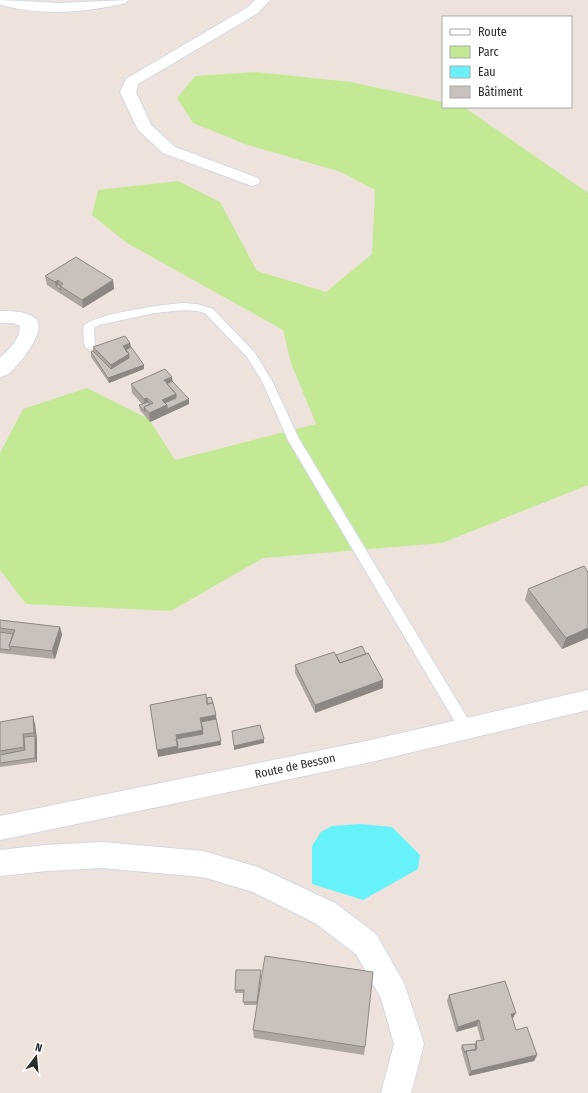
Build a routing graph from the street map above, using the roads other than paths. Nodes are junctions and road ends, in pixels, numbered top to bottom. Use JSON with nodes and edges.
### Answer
{"nodes":[{"id":1,"x":0,"y":0,"type":"edge"},
{"id":2,"x":121,"y":0,"type":"edge"},
{"id":3,"x":263,"y":0,"type":"edge"},
{"id":4,"x":252,"y":181,"type":"dead end"},
{"id":5,"x":0,"y":318,"type":"edge"},
{"id":6,"x":90,"y":347,"type":"dead end"},
{"id":7,"x":0,"y":370,"type":"edge"},
{"id":8,"x":588,"y":700,"type":"edge"},
{"id":9,"x":466,"y":728,"type":"junction"},
{"id":10,"x":0,"y":828,"type":"edge"},
{"id":11,"x":0,"y":864,"type":"edge"},
{"id":12,"x":396,"y":1093,"type":"edge"}],
"edges":[{"from":1,"to":2,"type":"street"},
{"from":3,"to":4,"type":"street"},
{"from":5,"to":7,"type":"street"},
{"from":6,"to":9,"type":"lane"},
{"from":8,"to":9,"type":"street","name":"Route de Besson"},
{"from":9,"to":10,"type":"street","name":"Route de Besson"},
{"from":11,"to":12,"type":"street"}]}
